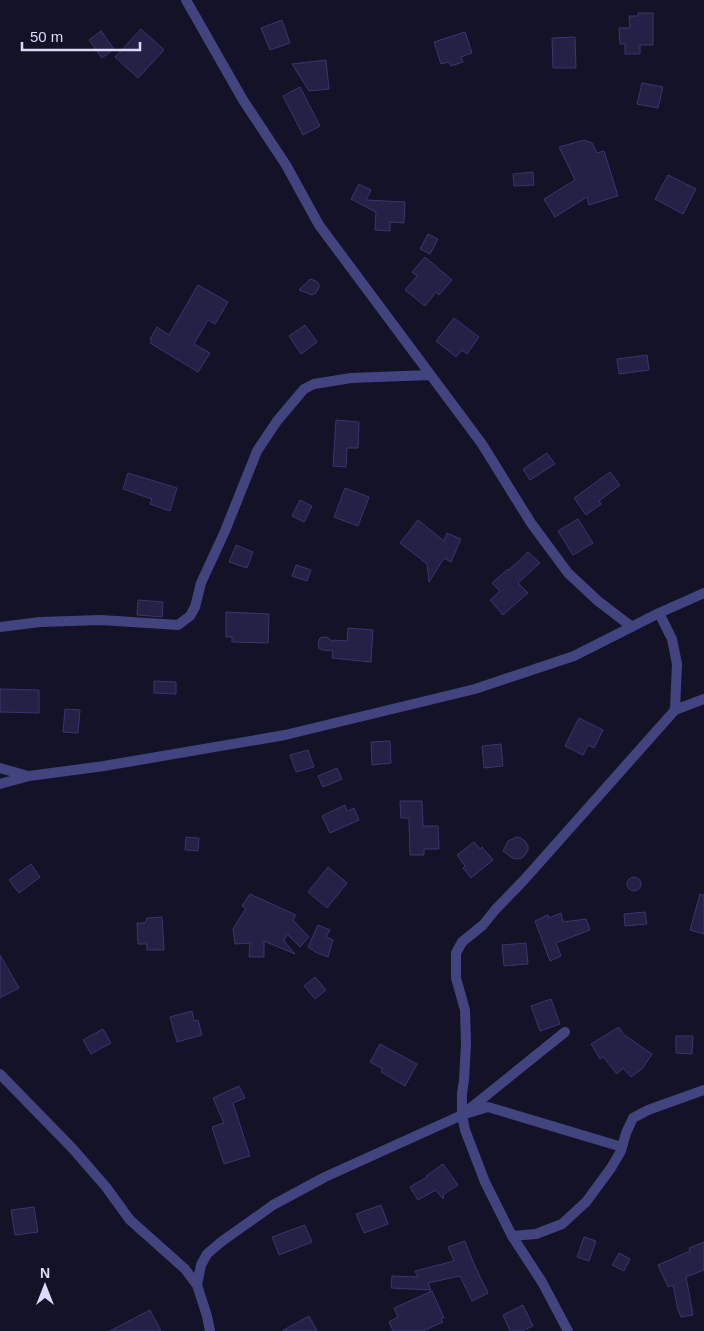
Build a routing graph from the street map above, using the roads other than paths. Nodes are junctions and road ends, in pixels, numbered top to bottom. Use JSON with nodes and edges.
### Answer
{"nodes":[{"id":1,"x":186,"y":0,"type":"edge"},
{"id":2,"x":430,"y":376,"type":"junction"},
{"id":3,"x":704,"y":593,"type":"edge"},
{"id":4,"x":659,"y":613,"type":"junction"},
{"id":5,"x":0,"y":627,"type":"edge"},
{"id":6,"x":632,"y":627,"type":"junction"},
{"id":7,"x":704,"y":699,"type":"edge"},
{"id":8,"x":675,"y":710,"type":"junction"},
{"id":9,"x":0,"y":768,"type":"edge"},
{"id":10,"x":29,"y":776,"type":"junction"},
{"id":11,"x":0,"y":784,"type":"edge"},
{"id":12,"x":566,"y":1032,"type":"dead end"},
{"id":13,"x":0,"y":1074,"type":"edge"},
{"id":14,"x":704,"y":1090,"type":"edge"},
{"id":15,"x":462,"y":1115,"type":"junction"},
{"id":16,"x":622,"y":1147,"type":"junction"},
{"id":17,"x":512,"y":1236,"type":"junction"},
{"id":18,"x":197,"y":1285,"type":"junction"},
{"id":19,"x":210,"y":1331,"type":"edge"},
{"id":20,"x":568,"y":1331,"type":"edge"}],
"edges":[{"from":1,"to":2,"type":"street"},
{"from":2,"to":5,"type":"street"},
{"from":2,"to":6,"type":"street"},
{"from":3,"to":4,"type":"street"},
{"from":4,"to":6,"type":"street"},
{"from":4,"to":8,"type":"street"},
{"from":6,"to":10,"type":"street"},
{"from":7,"to":8,"type":"street"},
{"from":8,"to":15,"type":"street"},
{"from":9,"to":10,"type":"street"},
{"from":10,"to":11,"type":"street"},
{"from":12,"to":15,"type":"street"},
{"from":13,"to":18,"type":"street"},
{"from":14,"to":16,"type":"street"},
{"from":15,"to":16,"type":"street"},
{"from":15,"to":17,"type":"street"},
{"from":15,"to":18,"type":"street"},
{"from":16,"to":17,"type":"street"},
{"from":17,"to":20,"type":"street"},
{"from":18,"to":19,"type":"street"}]}
